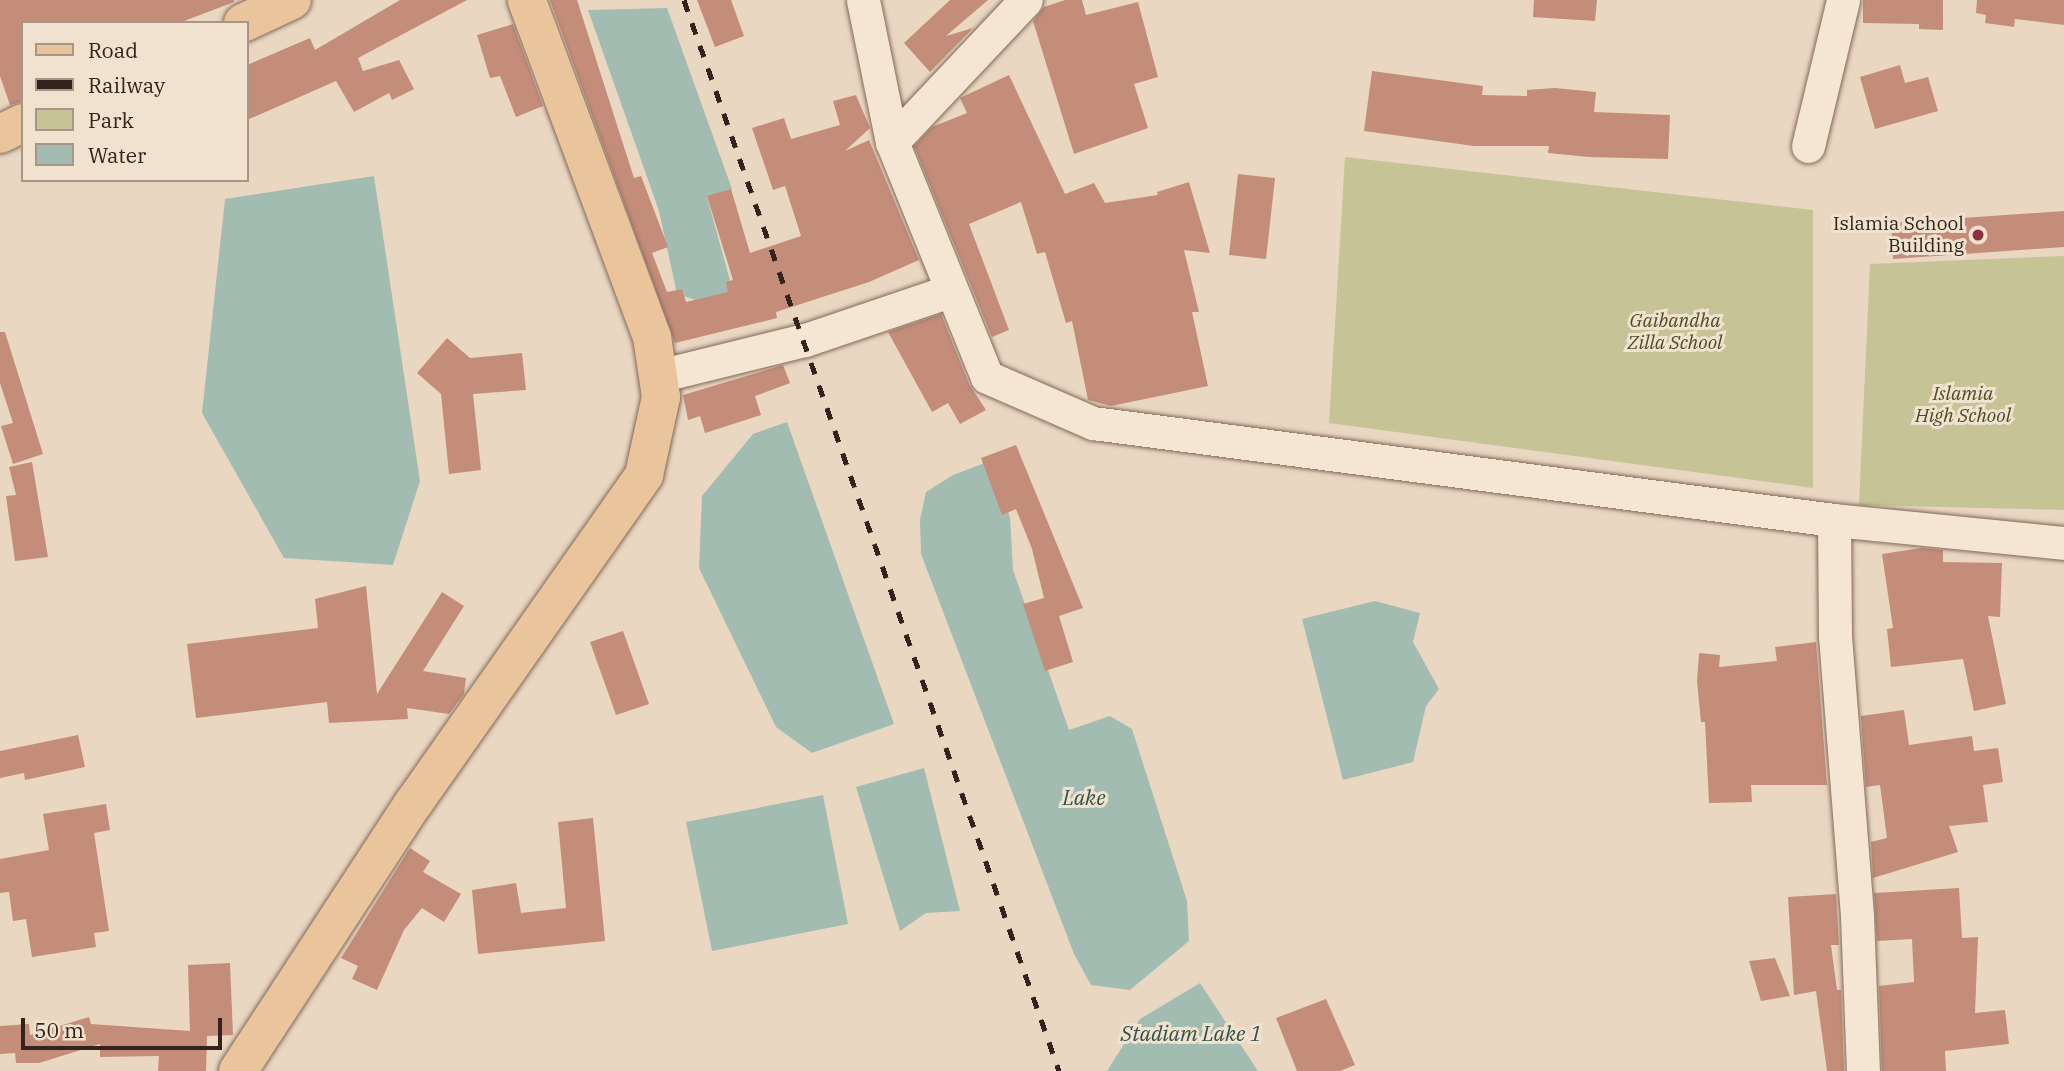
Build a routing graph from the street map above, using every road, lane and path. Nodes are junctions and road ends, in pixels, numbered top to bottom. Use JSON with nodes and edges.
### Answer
{"nodes":[{"id":1,"x":292,"y":0,"type":"edge"},
{"id":2,"x":527,"y":0,"type":"edge"},
{"id":3,"x":863,"y":0,"type":"edge"},
{"id":4,"x":1026,"y":0,"type":"edge"},
{"id":5,"x":1843,"y":0,"type":"edge"},
{"id":6,"x":247,"y":21,"type":"edge"},
{"id":7,"x":21,"y":125,"type":"edge"},
{"id":8,"x":0,"y":134,"type":"edge"},
{"id":9,"x":892,"y":142,"type":"junction"},
{"id":10,"x":1808,"y":146,"type":"dead end"},
{"id":11,"x":950,"y":291,"type":"junction"},
{"id":12,"x":658,"y":376,"type":"junction"},
{"id":13,"x":1834,"y":520,"type":"junction"},
{"id":14,"x":2064,"y":543,"type":"edge"},
{"id":15,"x":238,"y":1071,"type":"edge"},
{"id":16,"x":1863,"y":1071,"type":"edge"}],
"edges":[{"from":1,"to":6,"type":"main road"},
{"from":2,"to":12,"type":"main road"},
{"from":3,"to":9,"type":"street"},
{"from":4,"to":9,"type":"street"},
{"from":5,"to":10,"type":"street"},
{"from":7,"to":8,"type":"main road"},
{"from":9,"to":11,"type":"street"},
{"from":11,"to":12,"type":"street"},
{"from":11,"to":13,"type":"street"},
{"from":12,"to":15,"type":"main road"},
{"from":13,"to":14,"type":"street"},
{"from":13,"to":16,"type":"street"}]}
